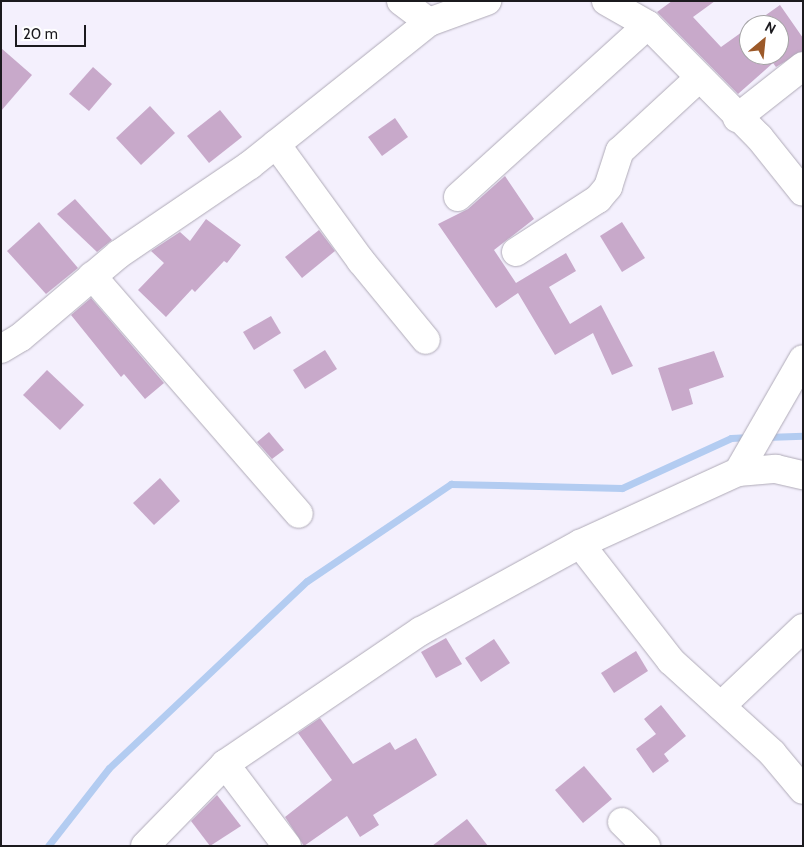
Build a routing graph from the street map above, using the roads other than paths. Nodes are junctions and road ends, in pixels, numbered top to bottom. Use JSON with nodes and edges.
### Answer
{"nodes":[{"id":1,"x":401,"y":1,"type":"edge"},
{"id":2,"x":487,"y":1,"type":"edge"},
{"id":3,"x":606,"y":1,"type":"edge"},
{"id":4,"x":429,"y":22,"type":"junction"},
{"id":5,"x":648,"y":25,"type":"junction"},
{"id":6,"x":803,"y":66,"type":"edge"},
{"id":7,"x":699,"y":78,"type":"junction"},
{"id":8,"x":737,"y":118,"type":"junction"},
{"id":9,"x":276,"y":144,"type":"junction"},
{"id":10,"x":803,"y":192,"type":"edge"},
{"id":11,"x":458,"y":197,"type":"dead end"},
{"id":12,"x":516,"y":252,"type":"dead end"},
{"id":13,"x":92,"y":276,"type":"junction"},
{"id":14,"x":426,"y":340,"type":"dead end"},
{"id":15,"x":1,"y":349,"type":"edge"},
{"id":16,"x":803,"y":359,"type":"edge"},
{"id":17,"x":738,"y":472,"type":"junction"},
{"id":18,"x":803,"y":475,"type":"edge"},
{"id":19,"x":299,"y":514,"type":"dead end"},
{"id":20,"x":580,"y":544,"type":"junction"},
{"id":21,"x":803,"y":628,"type":"edge"},
{"id":22,"x":721,"y":706,"type":"junction"},
{"id":23,"x":225,"y":764,"type":"junction"},
{"id":24,"x":803,"y":790,"type":"edge"},
{"id":25,"x":622,"y":822,"type":"dead end"},
{"id":26,"x":145,"y":846,"type":"edge"},
{"id":27,"x":287,"y":846,"type":"edge"},
{"id":28,"x":646,"y":846,"type":"edge"}],
"edges":[{"from":1,"to":4,"type":"street"},
{"from":2,"to":4,"type":"street"},
{"from":3,"to":5,"type":"street"},
{"from":4,"to":9,"type":"street"},
{"from":5,"to":7,"type":"street"},
{"from":5,"to":11,"type":"street"},
{"from":6,"to":8,"type":"street"},
{"from":7,"to":8,"type":"street"},
{"from":7,"to":12,"type":"street"},
{"from":8,"to":10,"type":"street"},
{"from":9,"to":13,"type":"street"},
{"from":9,"to":14,"type":"street"},
{"from":13,"to":15,"type":"street"},
{"from":13,"to":19,"type":"street"},
{"from":16,"to":17,"type":"street"},
{"from":17,"to":18,"type":"street"},
{"from":17,"to":20,"type":"street"},
{"from":20,"to":22,"type":"street"},
{"from":20,"to":23,"type":"street"},
{"from":21,"to":22,"type":"street"},
{"from":22,"to":24,"type":"street"},
{"from":23,"to":26,"type":"street"},
{"from":23,"to":27,"type":"street"},
{"from":25,"to":28,"type":"street"}]}
